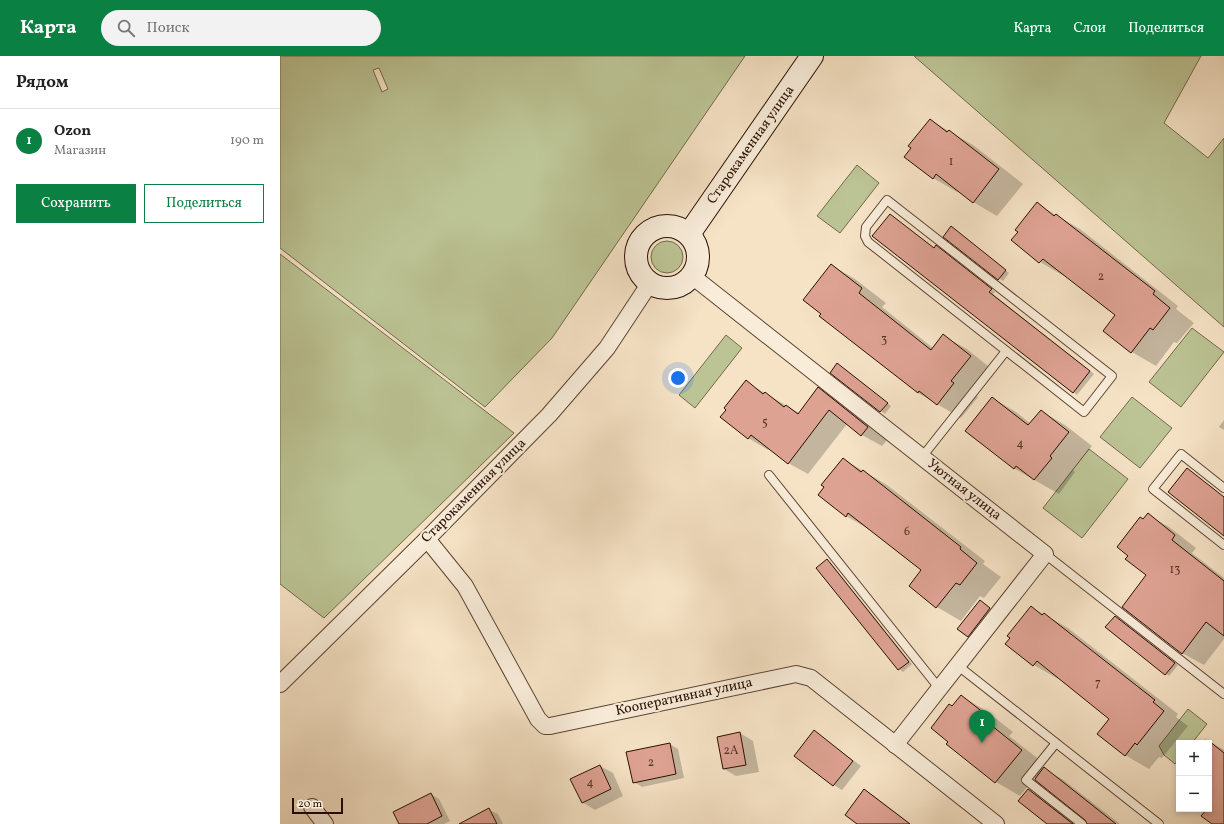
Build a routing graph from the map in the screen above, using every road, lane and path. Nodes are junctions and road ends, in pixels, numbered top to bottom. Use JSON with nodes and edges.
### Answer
{"nodes":[{"id":1,"x":812,"y":56,"type":"edge"},
{"id":2,"x":689,"y":234,"type":"junction"},
{"id":3,"x":692,"y":276,"type":"junction"},
{"id":4,"x":650,"y":283,"type":"junction"},
{"id":5,"x":1006,"y":350,"type":"junction"},
{"id":6,"x":922,"y":457,"type":"junction"},
{"id":7,"x":769,"y":475,"type":"dead end"},
{"id":8,"x":1224,"y":488,"type":"edge"},
{"id":9,"x":427,"y":539,"type":"junction"},
{"id":10,"x":1224,"y":545,"type":"edge"},
{"id":11,"x":1045,"y":554,"type":"junction"},
{"id":12,"x":957,"y":665,"type":"junction"},
{"id":13,"x":280,"y":684,"type":"edge"},
{"id":14,"x":939,"y":688,"type":"junction"},
{"id":15,"x":1224,"y":694,"type":"edge"},
{"id":16,"x":1056,"y":743,"type":"junction"},
{"id":17,"x":895,"y":744,"type":"junction"},
{"id":18,"x":312,"y":807,"type":"dead end"},
{"id":19,"x":325,"y":824,"type":"edge"},
{"id":20,"x":996,"y":824,"type":"edge"},
{"id":21,"x":1082,"y":824,"type":"edge"},
{"id":22,"x":1159,"y":824,"type":"edge"}],
"edges":[{"from":1,"to":2,"type":"street","name":"Старокаменная улица"},
{"from":2,"to":3,"type":"street"},
{"from":2,"to":4,"type":"street"},
{"from":3,"to":4,"type":"street"},
{"from":3,"to":6,"type":"street","name":"Уютная улица"},
{"from":4,"to":9,"type":"street","name":"Старокаменная улица"},
{"from":5,"to":5,"type":"lane"},
{"from":5,"to":6,"type":"lane"},
{"from":6,"to":11,"type":"street","name":"Уютная улица"},
{"from":7,"to":14,"type":"lane"},
{"from":8,"to":10,"type":"lane"},
{"from":9,"to":13,"type":"street","name":"Старокаменная улица"},
{"from":9,"to":17,"type":"street","name":"Кооперативная улица"},
{"from":11,"to":12,"type":"street"},
{"from":11,"to":15,"type":"lane"},
{"from":12,"to":14,"type":"street"},
{"from":12,"to":16,"type":"lane"},
{"from":14,"to":17,"type":"street"},
{"from":16,"to":21,"type":"lane"},
{"from":16,"to":22,"type":"lane"},
{"from":17,"to":20,"type":"street","name":"Кооперативная улица"},
{"from":18,"to":19,"type":"street"}]}
